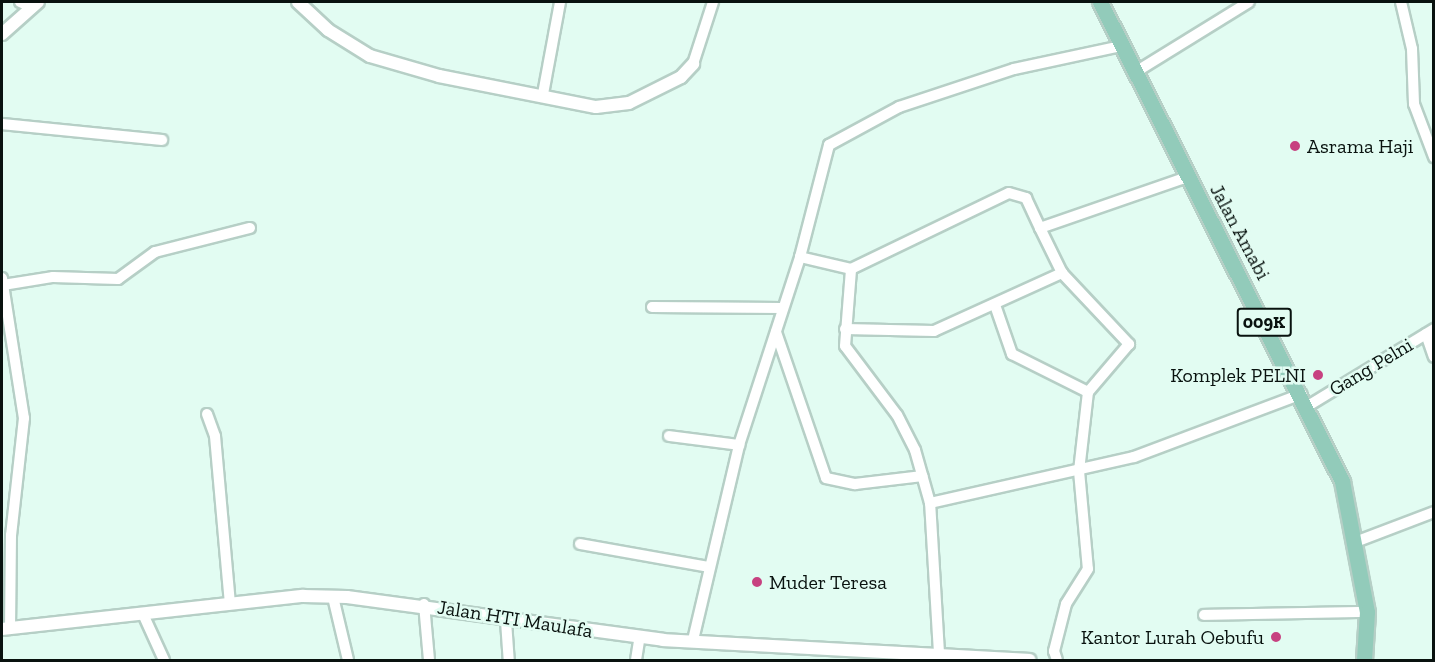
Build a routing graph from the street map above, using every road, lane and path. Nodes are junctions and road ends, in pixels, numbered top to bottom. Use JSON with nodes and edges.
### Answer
{"nodes":[{"id":1,"x":298,"y":2,"type":"edge"},
{"id":2,"x":560,"y":2,"type":"edge"},
{"id":3,"x":713,"y":2,"type":"edge"},
{"id":4,"x":1100,"y":2,"type":"edge"},
{"id":5,"x":1249,"y":2,"type":"edge"},
{"id":6,"x":1401,"y":2,"type":"edge"},
{"id":7,"x":30,"y":3,"type":"edge"},
{"id":8,"x":2,"y":34,"type":"edge"},
{"id":9,"x":1121,"y":46,"type":"junction"},
{"id":10,"x":693,"y":64,"type":"joint"},
{"id":11,"x":1134,"y":73,"type":"junction"},
{"id":12,"x":543,"y":94,"type":"junction"},
{"id":13,"x":2,"y":124,"type":"edge"},
{"id":14,"x":162,"y":140,"type":"dead end"},
{"id":15,"x":1434,"y":157,"type":"edge"},
{"id":16,"x":1187,"y":177,"type":"junction"},
{"id":17,"x":250,"y":228,"type":"dead end"},
{"id":18,"x":1040,"y":228,"type":"junction"},
{"id":19,"x":800,"y":257,"type":"junction"},
{"id":20,"x":851,"y":269,"type":"junction"},
{"id":21,"x":1062,"y":273,"type":"junction"},
{"id":22,"x":2,"y":282,"type":"edge"},
{"id":23,"x":995,"y":305,"type":"junction"},
{"id":24,"x":652,"y":306,"type":"dead end"},
{"id":25,"x":782,"y":308,"type":"junction"},
{"id":26,"x":845,"y":329,"type":"junction"},
{"id":27,"x":776,"y":332,"type":"junction"},
{"id":28,"x":1430,"y":332,"type":"edge"},
{"id":29,"x":1434,"y":357,"type":"edge"},
{"id":30,"x":1088,"y":392,"type":"junction"},
{"id":31,"x":1305,"y":400,"type":"junction"},
{"id":32,"x":207,"y":414,"type":"dead end"},
{"id":33,"x":669,"y":436,"type":"dead end"},
{"id":34,"x":739,"y":445,"type":"junction"},
{"id":35,"x":1079,"y":471,"type":"junction"},
{"id":36,"x":922,"y":476,"type":"junction"},
{"id":37,"x":930,"y":503,"type":"junction"},
{"id":38,"x":1434,"y":512,"type":"edge"},
{"id":39,"x":1358,"y":541,"type":"junction"},
{"id":40,"x":580,"y":544,"type":"dead end"},
{"id":41,"x":709,"y":567,"type":"junction"},
{"id":42,"x":333,"y":597,"type":"junction"},
{"id":43,"x":230,"y":604,"type":"junction"},
{"id":44,"x":424,"y":604,"type":"junction"},
{"id":45,"x":1367,"y":612,"type":"junction"},
{"id":46,"x":143,"y":614,"type":"junction"},
{"id":47,"x":1204,"y":615,"type":"dead end"},
{"id":48,"x":506,"y":621,"type":"junction"},
{"id":49,"x":6,"y":628,"type":"edge"},
{"id":50,"x":640,"y":636,"type":"junction"},
{"id":51,"x":693,"y":640,"type":"junction"},
{"id":52,"x":939,"y":653,"type":"junction"},
{"id":53,"x":164,"y":660,"type":"edge"},
{"id":54,"x":348,"y":660,"type":"edge"},
{"id":55,"x":429,"y":660,"type":"edge"},
{"id":56,"x":509,"y":660,"type":"edge"},
{"id":57,"x":636,"y":660,"type":"edge"},
{"id":58,"x":1029,"y":660,"type":"edge"},
{"id":59,"x":1057,"y":660,"type":"edge"},
{"id":60,"x":1364,"y":660,"type":"edge"}],
"edges":[{"from":1,"to":12,"type":"street"},
{"from":2,"to":12,"type":"street"},
{"from":3,"to":10,"type":"street"},
{"from":4,"to":9,"type":"main road","name":"Jalan Amabi","number":"009K"},
{"from":5,"to":11,"type":"street"},
{"from":6,"to":15,"type":"street"},
{"from":7,"to":8,"type":"street"},
{"from":9,"to":11,"type":"main road","name":"Jalan Amabi","number":"009K"},
{"from":9,"to":19,"type":"street"},
{"from":10,"to":12,"type":"street"},
{"from":11,"to":16,"type":"main road","name":"Jalan Amabi","number":"009K"},
{"from":13,"to":14,"type":"street"},
{"from":16,"to":18,"type":"street"},
{"from":16,"to":31,"type":"main road","name":"Jalan Amabi","number":"009K"},
{"from":17,"to":22,"type":"street"},
{"from":18,"to":20,"type":"street"},
{"from":18,"to":21,"type":"street"},
{"from":19,"to":20,"type":"street"},
{"from":19,"to":25,"type":"street"},
{"from":20,"to":26,"type":"street"},
{"from":21,"to":23,"type":"street"},
{"from":21,"to":30,"type":"street"},
{"from":22,"to":49,"type":"street"},
{"from":23,"to":26,"type":"street"},
{"from":23,"to":30,"type":"street"},
{"from":24,"to":25,"type":"street"},
{"from":25,"to":27,"type":"street"},
{"from":26,"to":36,"type":"street"},
{"from":27,"to":34,"type":"street"},
{"from":27,"to":36,"type":"street"},
{"from":28,"to":29,"type":"street"},
{"from":28,"to":31,"type":"street","name":"Gang Pelni"},
{"from":30,"to":35,"type":"street"},
{"from":31,"to":35,"type":"street","name":"Gang Pelni"},
{"from":31,"to":39,"type":"main road","name":"Jalan Amabi","number":"009K"},
{"from":32,"to":43,"type":"street"},
{"from":33,"to":34,"type":"street"},
{"from":34,"to":41,"type":"street"},
{"from":35,"to":37,"type":"street","name":"Gang Pelni"},
{"from":35,"to":59,"type":"street"},
{"from":36,"to":37,"type":"street"},
{"from":37,"to":52,"type":"street"},
{"from":38,"to":39,"type":"street"},
{"from":39,"to":45,"type":"main road","name":"Jalan Amabi","number":"009K"},
{"from":40,"to":41,"type":"street"},
{"from":41,"to":51,"type":"street"},
{"from":42,"to":43,"type":"street","name":"Jalan HTI Maulafa"},
{"from":42,"to":44,"type":"street","name":"Jalan HTI Maulafa"},
{"from":42,"to":54,"type":"street"},
{"from":43,"to":46,"type":"street","name":"Jalan HTI Maulafa"},
{"from":44,"to":48,"type":"street","name":"Jalan HTI Maulafa"},
{"from":44,"to":55,"type":"street"},
{"from":45,"to":47,"type":"street"},
{"from":45,"to":60,"type":"main road","name":"Jalan Amabi","number":"009K"},
{"from":46,"to":49,"type":"street","name":"Jalan HTI Maulafa"},
{"from":46,"to":53,"type":"street"},
{"from":48,"to":50,"type":"street","name":"Jalan HTI Maulafa"},
{"from":48,"to":56,"type":"street"},
{"from":50,"to":51,"type":"street","name":"Jalan HTI Maulafa"},
{"from":50,"to":57,"type":"street"},
{"from":51,"to":52,"type":"street","name":"Jalan HTI Maulafa"},
{"from":52,"to":58,"type":"street","name":"Jalan HTI Maulafa"}]}
